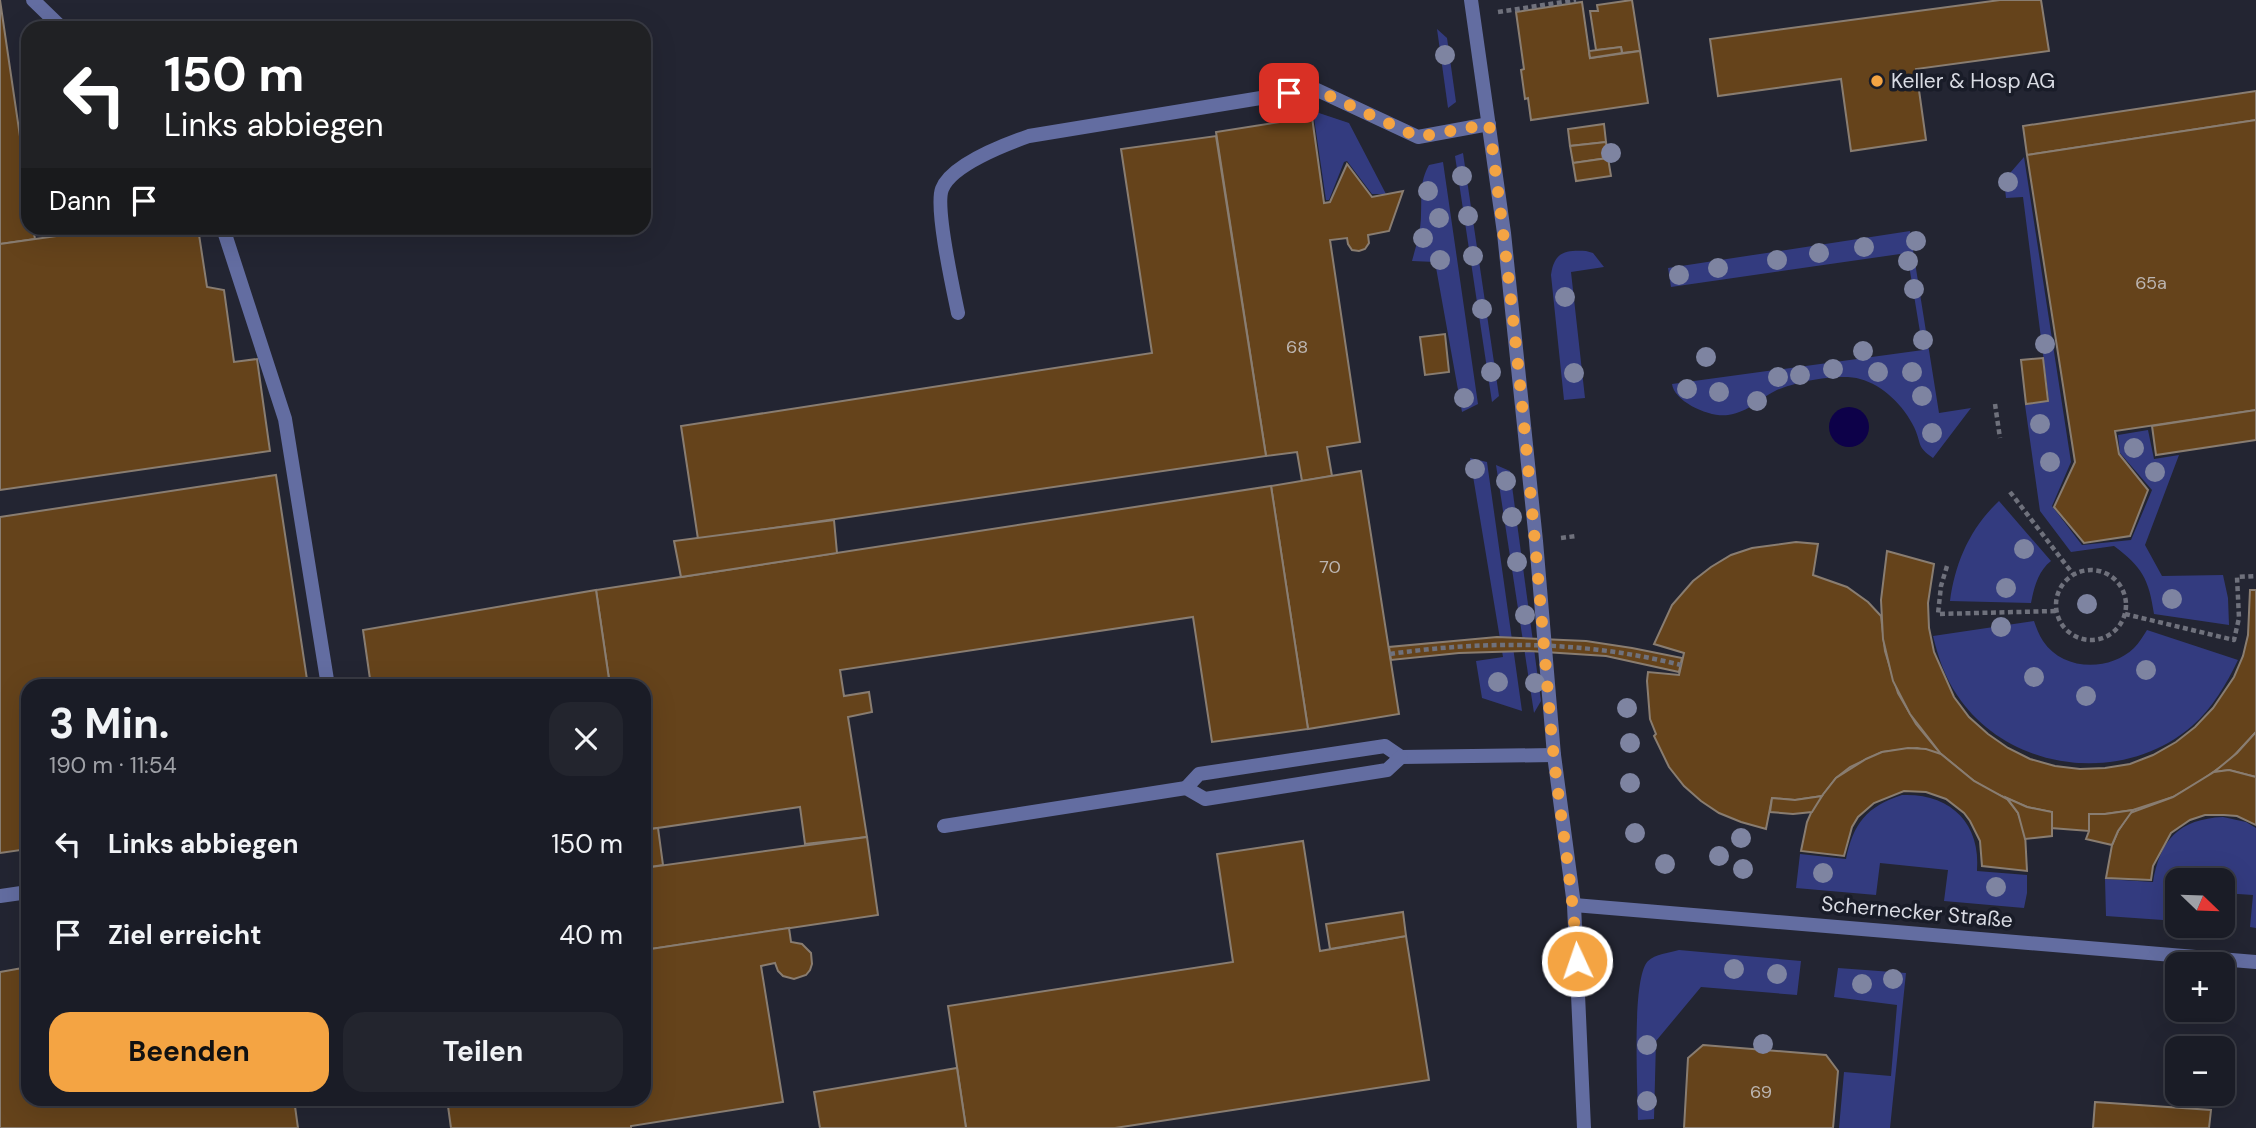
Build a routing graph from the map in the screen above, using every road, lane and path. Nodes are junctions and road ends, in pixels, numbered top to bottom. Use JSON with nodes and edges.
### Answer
{"nodes":[{"id":1,"x":33,"y":0,"type":"edge"},
{"id":2,"x":1471,"y":0,"type":"edge"},
{"id":3,"x":1576,"y":0,"type":"edge"},
{"id":4,"x":1473,"y":16,"type":"junction"},
{"id":5,"x":55,"y":21,"type":"edge"},
{"id":6,"x":1489,"y":124,"type":"junction"},
{"id":7,"x":224,"y":235,"type":"edge"},
{"id":8,"x":958,"y":313,"type":"dead end"},
{"id":9,"x":1995,"y":404,"type":"dead end"},
{"id":10,"x":2000,"y":438,"type":"dead end"},
{"id":11,"x":2010,"y":492,"type":"dead end"},
{"id":12,"x":1947,"y":566,"type":"dead end"},
{"id":13,"x":2073,"y":574,"type":"junction"},
{"id":14,"x":2256,"y":576,"type":"edge"},
{"id":15,"x":2056,"y":611,"type":"junction"},
{"id":16,"x":2125,"y":614,"type":"junction"},
{"id":17,"x":1390,"y":654,"type":"dead end"},
{"id":18,"x":1681,"y":665,"type":"dead end"},
{"id":19,"x":327,"y":679,"type":"edge"},
{"id":20,"x":1553,"y":755,"type":"junction"},
{"id":21,"x":1401,"y":757,"type":"junction"},
{"id":22,"x":1186,"y":788,"type":"junction"},
{"id":23,"x":944,"y":826,"type":"dead end"},
{"id":24,"x":21,"y":893,"type":"edge"},
{"id":25,"x":0,"y":897,"type":"edge"},
{"id":26,"x":1574,"y":905,"type":"junction"},
{"id":27,"x":2256,"y":962,"type":"edge"},
{"id":28,"x":1584,"y":1128,"type":"edge"}],
"edges":[{"from":1,"to":5,"type":"street"},
{"from":2,"to":4,"type":"street"},
{"from":3,"to":4,"type":"path"},
{"from":4,"to":6,"type":"street"},
{"from":6,"to":8,"type":"street"},
{"from":6,"to":20,"type":"street"},
{"from":7,"to":19,"type":"street"},
{"from":9,"to":10,"type":"path"},
{"from":11,"to":13,"type":"path"},
{"from":12,"to":15,"type":"path"},
{"from":13,"to":15,"type":"path"},
{"from":13,"to":16,"type":"path"},
{"from":14,"to":16,"type":"path"},
{"from":15,"to":16,"type":"path"},
{"from":17,"to":18,"type":"path","bridge":true},
{"from":20,"to":21,"type":"street"},
{"from":20,"to":26,"type":"street"},
{"from":21,"to":22,"type":"street"},
{"from":21,"to":22,"type":"street"},
{"from":22,"to":23,"type":"street"},
{"from":24,"to":25,"type":"street"},
{"from":26,"to":27,"type":"street","name":"Schernecker Straße"},
{"from":26,"to":28,"type":"street"}]}
